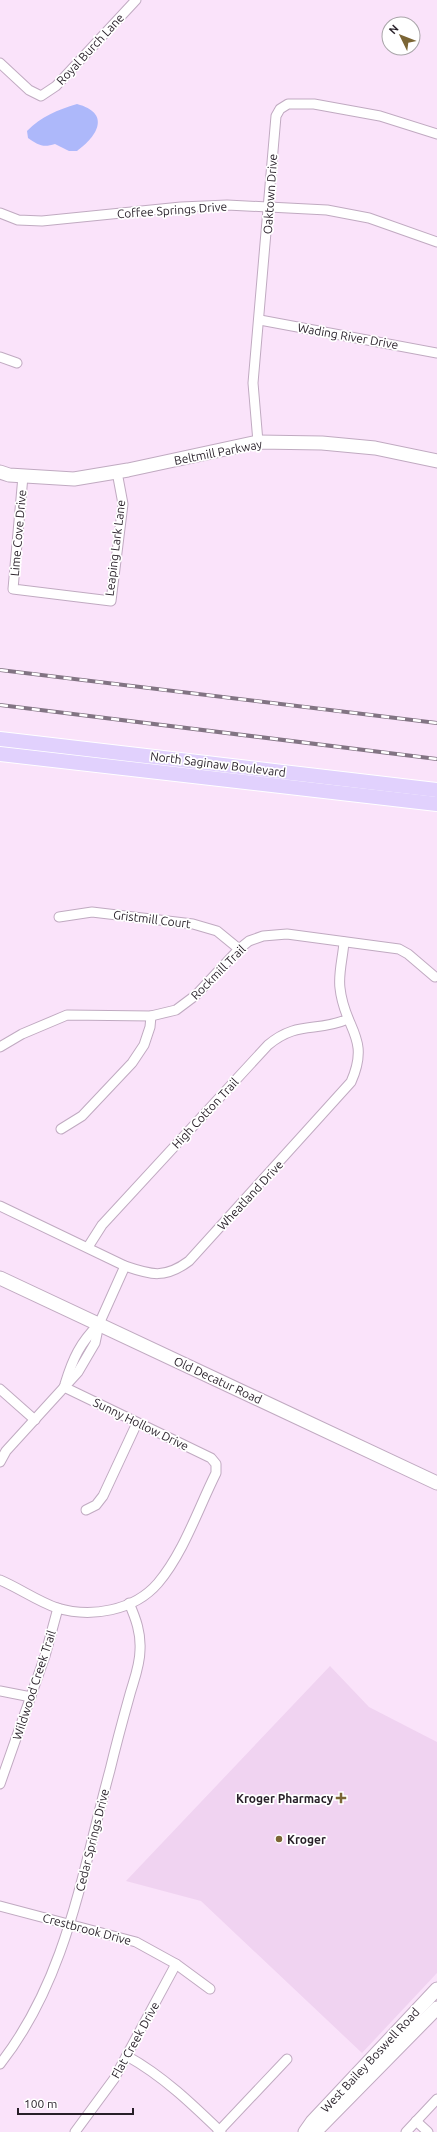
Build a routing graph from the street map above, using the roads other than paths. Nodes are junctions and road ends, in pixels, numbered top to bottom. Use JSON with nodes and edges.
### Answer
{"nodes":[{"id":1,"x":136,"y":0,"type":"edge"},
{"id":2,"x":0,"y":63,"type":"edge"},
{"id":3,"x":437,"y":134,"type":"edge"},
{"id":4,"x":269,"y":207,"type":"junction"},
{"id":5,"x":0,"y":213,"type":"edge"},
{"id":6,"x":437,"y":242,"type":"edge"},
{"id":7,"x":260,"y":320,"type":"junction"},
{"id":8,"x":437,"y":353,"type":"edge"},
{"id":9,"x":0,"y":357,"type":"edge"},
{"id":10,"x":17,"y":363,"type":"dead end"},
{"id":11,"x":258,"y":442,"type":"junction"},
{"id":12,"x":437,"y":462,"type":"edge"},
{"id":13,"x":0,"y":472,"type":"edge"},
{"id":14,"x":117,"y":472,"type":"junction"},
{"id":15,"x":23,"y":476,"type":"junction"},
{"id":16,"x":13,"y":589,"type":"joint"},
{"id":17,"x":0,"y":739,"type":"edge"},
{"id":18,"x":0,"y":754,"type":"edge"},
{"id":19,"x":437,"y":790,"type":"edge"},
{"id":20,"x":437,"y":804,"type":"edge"},
{"id":21,"x":59,"y":917,"type":"dead end"},
{"id":22,"x":344,"y":942,"type":"junction"},
{"id":23,"x":239,"y":949,"type":"junction"},
{"id":24,"x":435,"y":977,"type":"dead end"},
{"id":25,"x":151,"y":1016,"type":"junction"},
{"id":26,"x":348,"y":1019,"type":"junction"},
{"id":27,"x":0,"y":1046,"type":"edge"},
{"id":28,"x":61,"y":1129,"type":"dead end"},
{"id":29,"x":0,"y":1206,"type":"edge"},
{"id":30,"x":88,"y":1248,"type":"junction"},
{"id":31,"x":125,"y":1266,"type":"junction"},
{"id":32,"x":0,"y":1278,"type":"edge"},
{"id":33,"x":99,"y":1324,"type":"junction"},
{"id":34,"x":64,"y":1387,"type":"junction"},
{"id":35,"x":0,"y":1389,"type":"edge"},
{"id":36,"x":36,"y":1420,"type":"junction"},
{"id":37,"x":137,"y":1423,"type":"junction"},
{"id":38,"x":0,"y":1462,"type":"edge"},
{"id":39,"x":437,"y":1483,"type":"edge"},
{"id":40,"x":86,"y":1510,"type":"dead end"},
{"id":41,"x":0,"y":1580,"type":"edge"},
{"id":42,"x":129,"y":1604,"type":"junction"},
{"id":43,"x":58,"y":1608,"type":"junction"},
{"id":44,"x":0,"y":1690,"type":"edge"},
{"id":45,"x":31,"y":1697,"type":"junction"},
{"id":46,"x":0,"y":1784,"type":"edge"},
{"id":47,"x":0,"y":1906,"type":"edge"},
{"id":48,"x":70,"y":1925,"type":"junction"},
{"id":49,"x":176,"y":1964,"type":"junction"},
{"id":50,"x":210,"y":1989,"type":"dead end"},
{"id":51,"x":437,"y":1989,"type":"edge"},
{"id":52,"x":437,"y":2008,"type":"edge"},
{"id":53,"x":127,"y":2056,"type":"junction"},
{"id":54,"x":287,"y":2059,"type":"dead end"},
{"id":55,"x":0,"y":2064,"type":"edge"},
{"id":56,"x":437,"y":2099,"type":"edge"},
{"id":57,"x":416,"y":2121,"type":"junction"},
{"id":58,"x":220,"y":2131,"type":"edge"},
{"id":59,"x":75,"y":2132,"type":"edge"},
{"id":60,"x":305,"y":2132,"type":"edge"},
{"id":61,"x":315,"y":2132,"type":"edge"},
{"id":62,"x":406,"y":2132,"type":"edge"},
{"id":63,"x":428,"y":2132,"type":"edge"}],
"edges":[{"from":1,"to":2,"type":"street","name":"Royal Burch Lane"},
{"from":3,"to":4,"type":"street","name":"Oaktown Drive"},
{"from":4,"to":5,"type":"street","name":"Coffee Springs Drive"},
{"from":4,"to":6,"type":"street","name":"Coffee Springs Drive"},
{"from":4,"to":7,"type":"street","name":"Oaktown Drive"},
{"from":7,"to":8,"type":"street","name":"Wading River Drive"},
{"from":7,"to":11,"type":"street","name":"Oaktown Drive"},
{"from":9,"to":10,"type":"street"},
{"from":11,"to":12,"type":"street","name":"Beltmill Parkway"},
{"from":11,"to":14,"type":"street","name":"Beltmill Parkway"},
{"from":13,"to":15,"type":"street","name":"Beltmill Parkway"},
{"from":14,"to":15,"type":"street","name":"Beltmill Parkway"},
{"from":14,"to":16,"type":"street","name":"Leaping Lark Lane"},
{"from":15,"to":16,"type":"street","name":"Lime Cove Drive"},
{"from":17,"to":19,"type":"main road","name":"North Saginaw Boulevard"},
{"from":18,"to":20,"type":"main road","name":"North Saginaw Boulevard"},
{"from":21,"to":23,"type":"street","name":"Gristmill Court"},
{"from":22,"to":23,"type":"street","name":"Rockmill Trail"},
{"from":22,"to":24,"type":"street","name":"Rockmill Trail"},
{"from":22,"to":26,"type":"street","name":"Wheatland Drive"},
{"from":23,"to":25,"type":"street","name":"Rockmill Trail"},
{"from":25,"to":27,"type":"street","name":"Rockmill Trail"},
{"from":25,"to":28,"type":"street"},
{"from":26,"to":30,"type":"street","name":"High Cotton Trail"},
{"from":26,"to":31,"type":"street","name":"Wheatland Drive"},
{"from":29,"to":30,"type":"street","name":"Wheatland Drive"},
{"from":30,"to":31,"type":"street","name":"Wheatland Drive"},
{"from":31,"to":33,"type":"street"},
{"from":32,"to":33,"type":"street","name":"Old Decatur Road"},
{"from":33,"to":34,"type":"street"},
{"from":33,"to":39,"type":"street","name":"Old Decatur Road"},
{"from":34,"to":36,"type":"street"},
{"from":34,"to":37,"type":"street","name":"Sunny Hollow Drive"},
{"from":35,"to":36,"type":"street"},
{"from":36,"to":38,"type":"street"},
{"from":37,"to":40,"type":"street"},
{"from":37,"to":42,"type":"street","name":"Sunny Hollow Drive"},
{"from":41,"to":43,"type":"street"},
{"from":42,"to":43,"type":"street"},
{"from":42,"to":48,"type":"street","name":"Cedar Springs Drive"},
{"from":43,"to":45,"type":"street","name":"Wildwood Creek Trail"},
{"from":44,"to":45,"type":"street"},
{"from":45,"to":46,"type":"street","name":"Wildwood Creek Trail"},
{"from":47,"to":48,"type":"street","name":"Crestbrook Drive"},
{"from":48,"to":49,"type":"street","name":"Crestbrook Drive"},
{"from":48,"to":55,"type":"street","name":"Cedar Springs Drive"},
{"from":49,"to":50,"type":"street","name":"Crestbrook Drive"},
{"from":49,"to":53,"type":"street","name":"Flat Creek Drive"},
{"from":51,"to":60,"type":"street","name":"West Bailey Boswell Road"},
{"from":52,"to":61,"type":"street","name":"West Bailey Boswell Road"},
{"from":53,"to":58,"type":"street"},
{"from":53,"to":59,"type":"street","name":"Flat Creek Drive"},
{"from":54,"to":58,"type":"street"},
{"from":56,"to":57,"type":"street"},
{"from":57,"to":62,"type":"street"},
{"from":57,"to":63,"type":"street"}]}
